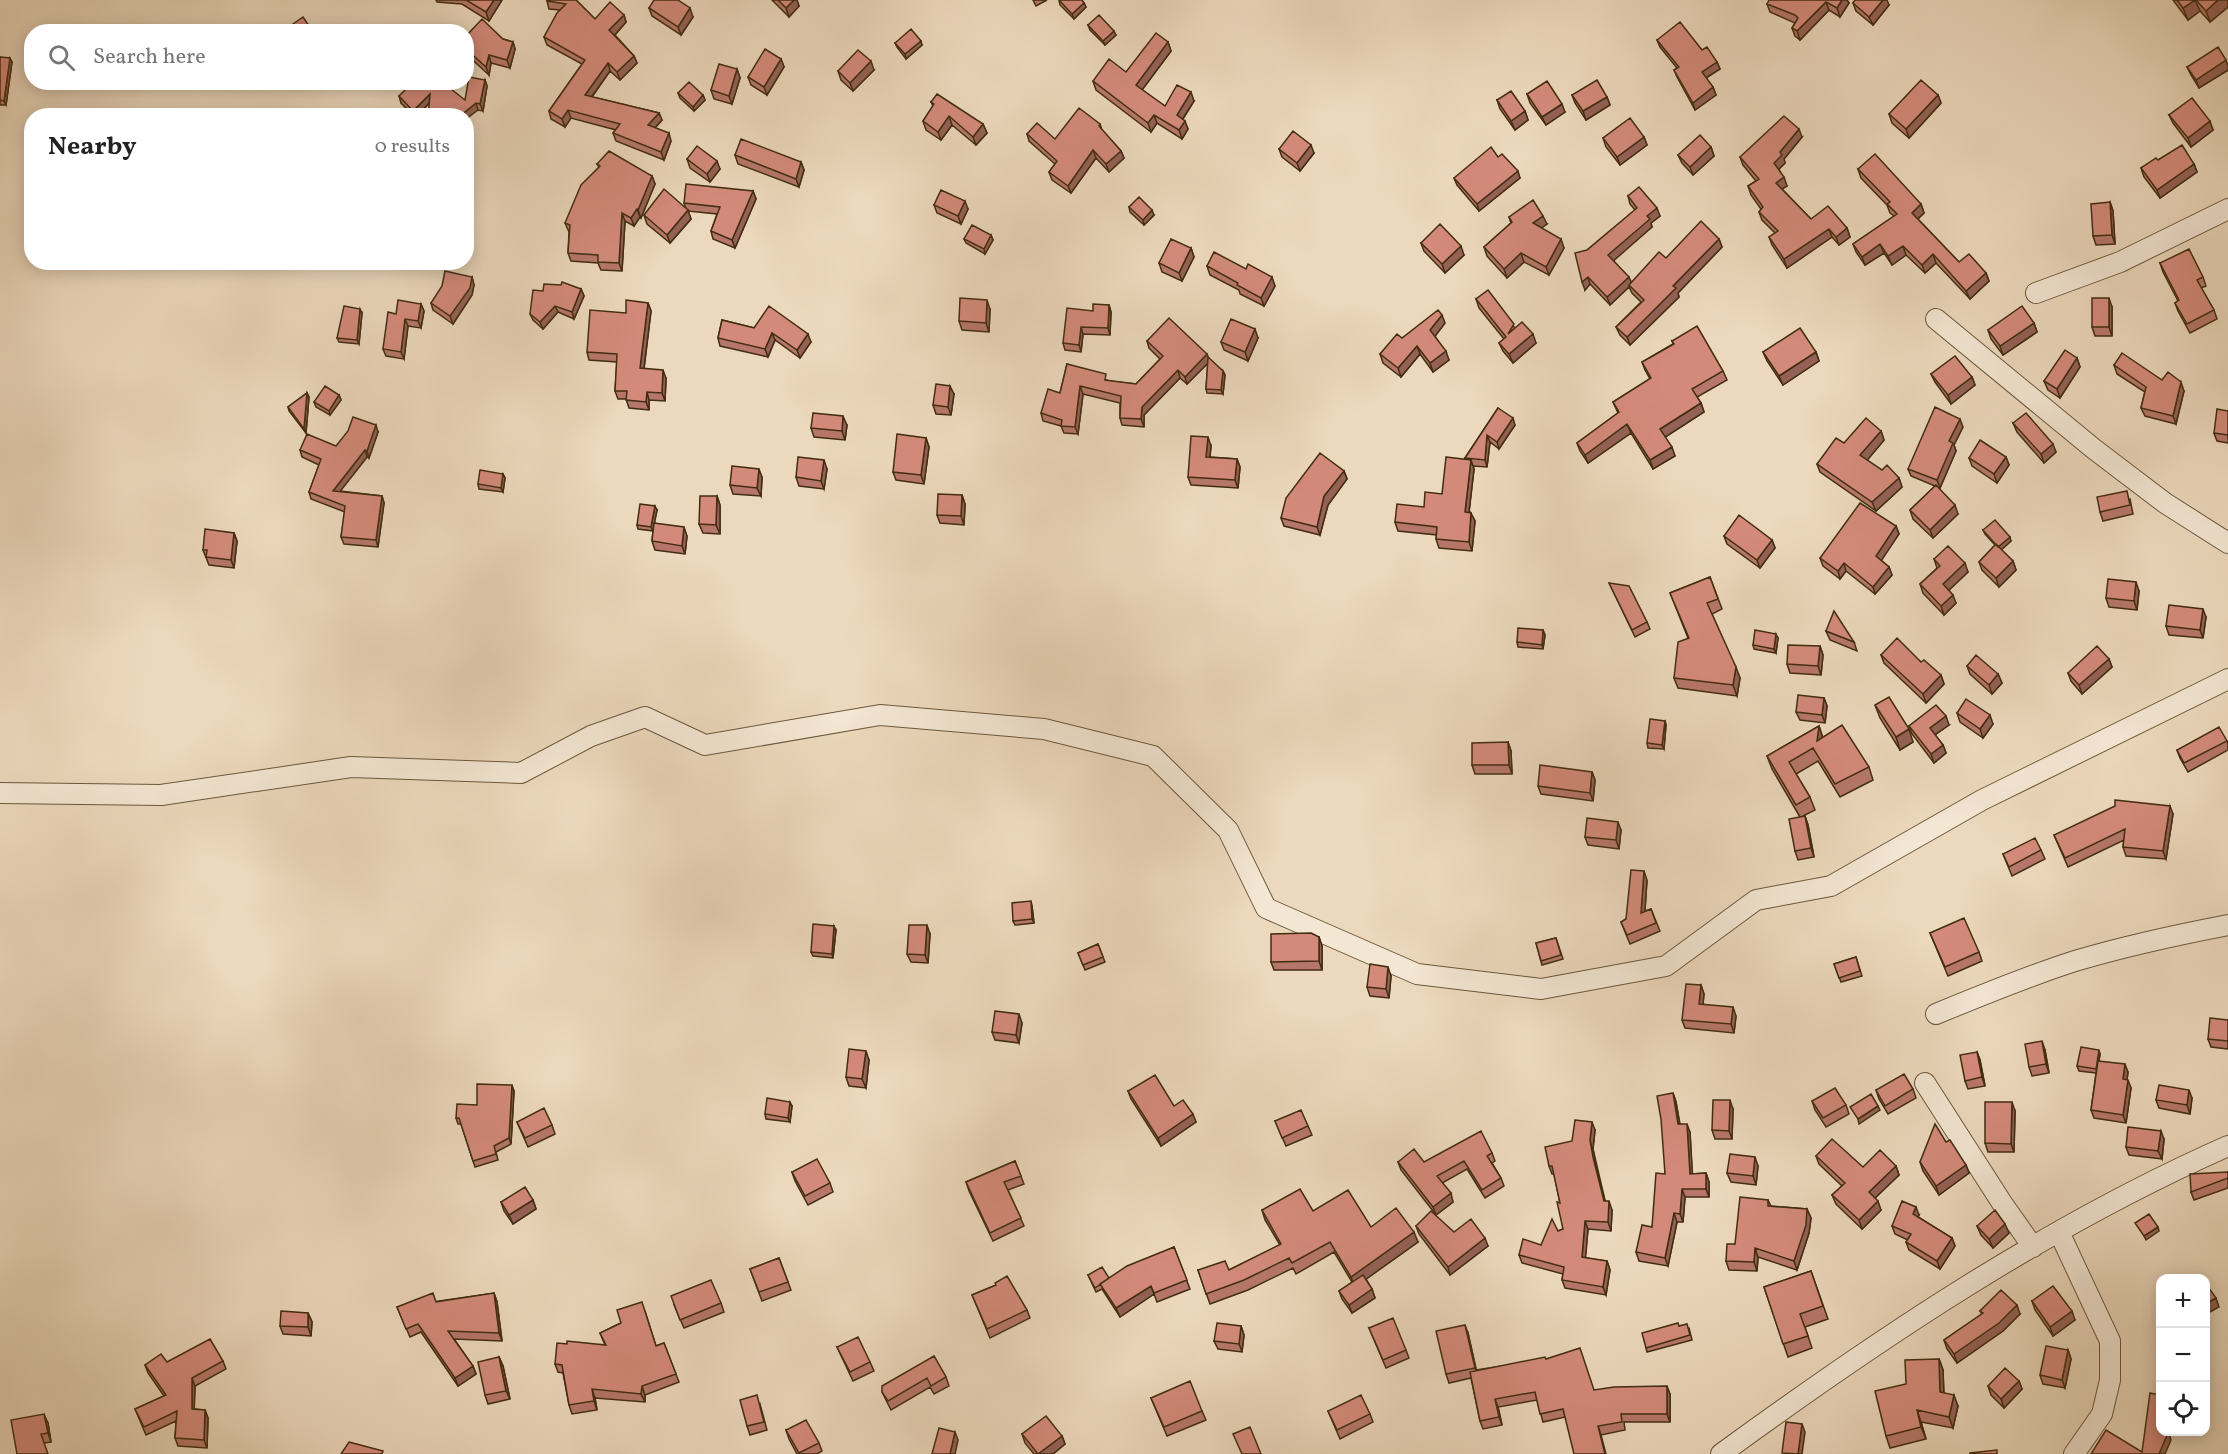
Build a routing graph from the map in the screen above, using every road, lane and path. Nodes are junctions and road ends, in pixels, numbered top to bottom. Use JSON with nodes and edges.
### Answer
{"nodes":[{"id":1,"x":2228,"y":209,"type":"edge"},
{"id":2,"x":2036,"y":293,"type":"dead end"},
{"id":3,"x":1936,"y":319,"type":"dead end"},
{"id":4,"x":2228,"y":543,"type":"edge"},
{"id":5,"x":2228,"y":680,"type":"edge"},
{"id":6,"x":0,"y":793,"type":"edge"},
{"id":7,"x":2228,"y":925,"type":"edge"},
{"id":8,"x":1936,"y":1014,"type":"dead end"},
{"id":9,"x":1925,"y":1083,"type":"dead end"},
{"id":10,"x":2228,"y":1146,"type":"edge"},
{"id":11,"x":2060,"y":1232,"type":"junction"},
{"id":12,"x":2033,"y":1247,"type":"junction"},
{"id":13,"x":1721,"y":1454,"type":"edge"},
{"id":14,"x":2074,"y":1454,"type":"edge"}],
"edges":[{"from":1,"to":2,"type":"street"},
{"from":3,"to":4,"type":"street"},
{"from":5,"to":6,"type":"street"},
{"from":7,"to":8,"type":"street"},
{"from":9,"to":12,"type":"street"},
{"from":10,"to":11,"type":"street"},
{"from":11,"to":12,"type":"street"},
{"from":11,"to":14,"type":"street"},
{"from":12,"to":13,"type":"street"}]}
